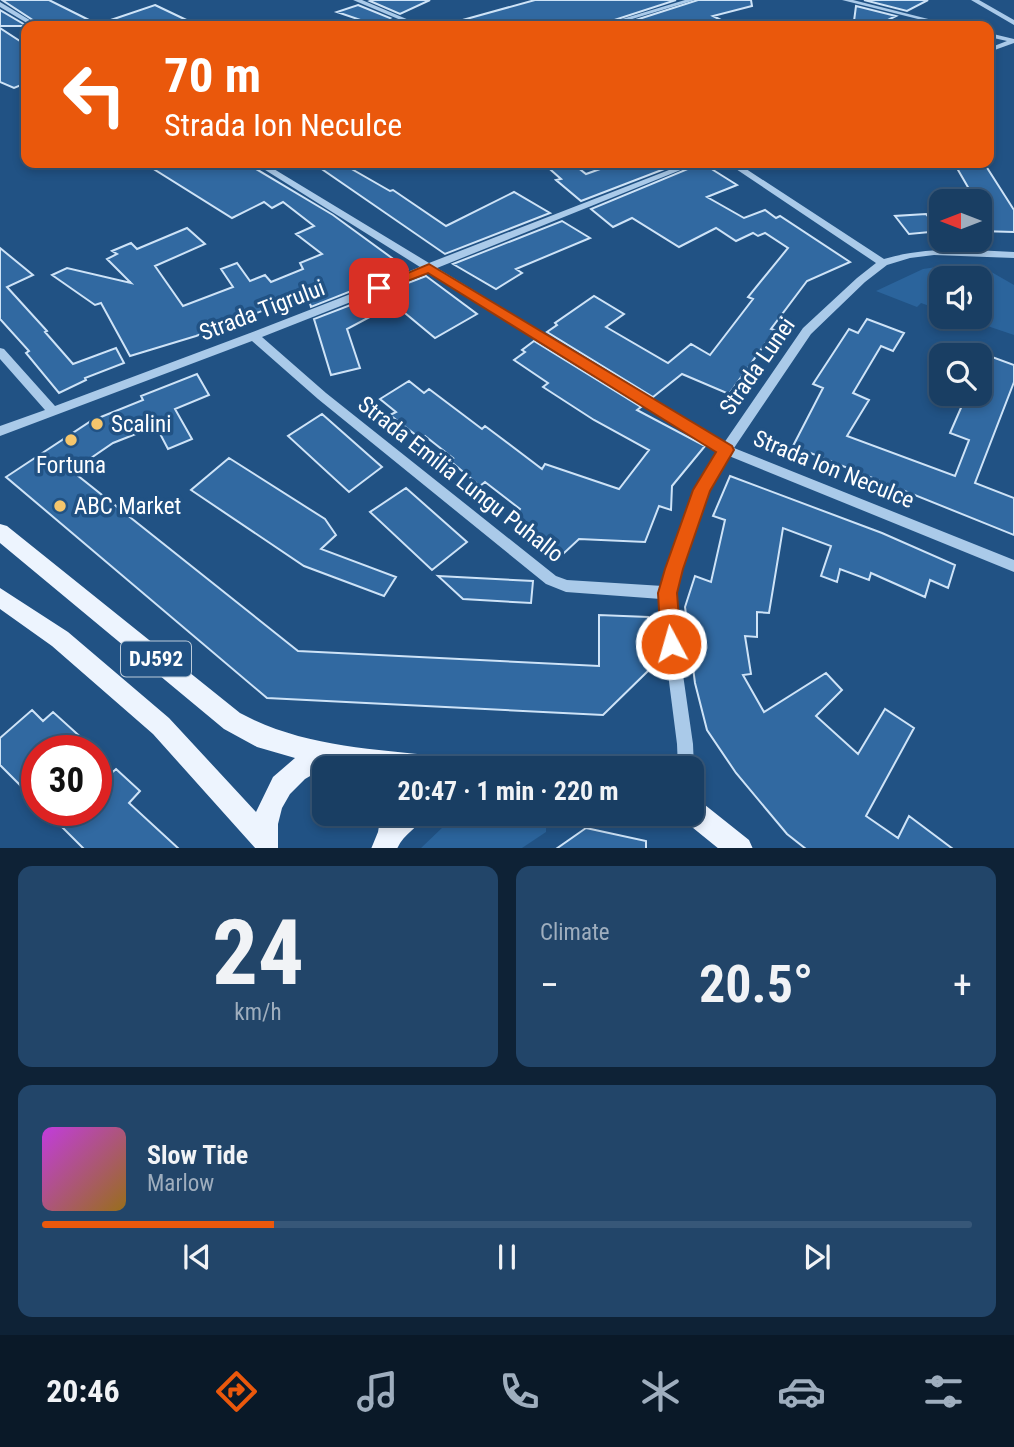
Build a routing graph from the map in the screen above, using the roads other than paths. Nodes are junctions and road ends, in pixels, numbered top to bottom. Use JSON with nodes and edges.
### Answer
{"nodes":[{"id":1,"x":356,"y":0,"type":"edge"},
{"id":2,"x":692,"y":0,"type":"edge"},
{"id":3,"x":845,"y":0,"type":"edge"},
{"id":4,"x":974,"y":0,"type":"edge"},
{"id":5,"x":0,"y":4,"type":"edge"},
{"id":6,"x":28,"y":21,"type":"edge"},
{"id":7,"x":408,"y":21,"type":"edge"},
{"id":8,"x":620,"y":21,"type":"edge"},
{"id":9,"x":932,"y":21,"type":"edge"},
{"id":10,"x":1014,"y":23,"type":"edge"},
{"id":11,"x":994,"y":36,"type":"edge"},
{"id":12,"x":1014,"y":41,"type":"edge"},
{"id":13,"x":994,"y":48,"type":"edge"},
{"id":14,"x":266,"y":168,"type":"edge"},
{"id":15,"x":681,"y":168,"type":"edge"},
{"id":16,"x":739,"y":168,"type":"edge"},
{"id":17,"x":1014,"y":255,"type":"edge"},
{"id":18,"x":883,"y":263,"type":"junction"},
{"id":19,"x":429,"y":268,"type":"junction"},
{"id":20,"x":254,"y":336,"type":"junction"},
{"id":21,"x":0,"y":352,"type":"edge"},
{"id":22,"x":53,"y":411,"type":"junction"},
{"id":23,"x":0,"y":431,"type":"edge"},
{"id":24,"x":726,"y":450,"type":"junction"},
{"id":25,"x":0,"y":532,"type":"edge"},
{"id":26,"x":1013,"y":565,"type":"edge"},
{"id":27,"x":668,"y":593,"type":"junction"},
{"id":28,"x":0,"y":597,"type":"edge"},
{"id":29,"x":330,"y":755,"type":"junction"},
{"id":30,"x":350,"y":756,"type":"edge"},
{"id":31,"x":686,"y":756,"type":"edge"},
{"id":32,"x":704,"y":820,"type":"edge"},
{"id":33,"x":267,"y":845,"type":"edge"},
{"id":34,"x":739,"y":848,"type":"edge"}],
"edges":[{"from":1,"to":7,"type":"street"},
{"from":2,"to":8,"type":"street"},
{"from":3,"to":9,"type":"street"},
{"from":4,"to":10,"type":"street"},
{"from":5,"to":6,"type":"street"},
{"from":11,"to":12,"type":"street"},
{"from":12,"to":13,"type":"street"},
{"from":14,"to":19,"type":"street","name":"Strada Ion Neculce"},
{"from":15,"to":19,"type":"street","name":"Strada Tigrului"},
{"from":16,"to":18,"type":"street"},
{"from":17,"to":18,"type":"street","name":"Strada Lunei"},
{"from":18,"to":24,"type":"street","name":"Strada Lunei"},
{"from":19,"to":20,"type":"street","name":"Strada Tigrului"},
{"from":19,"to":24,"type":"street","name":"Strada Ion Neculce"},
{"from":20,"to":22,"type":"street","name":"Strada Tigrului"},
{"from":20,"to":27,"type":"street","name":"Strada Emilia Lungu Puhallo"},
{"from":21,"to":22,"type":"street"},
{"from":22,"to":23,"type":"street","name":"Strada Tigrului"},
{"from":24,"to":26,"type":"street","name":"Strada Ion Neculce"},
{"from":24,"to":27,"type":"street","name":"Strada Lunei"},
{"from":25,"to":29,"type":"main road","number":"DJ592"},
{"from":27,"to":31,"type":"street","name":"Strada Lunei"},
{"from":28,"to":33,"type":"main road","number":"DJ592"},
{"from":29,"to":30,"type":"main road","number":"DJ592"},
{"from":29,"to":33,"type":"main road","number":"DJ592"},
{"from":32,"to":34,"type":"main road"}]}
